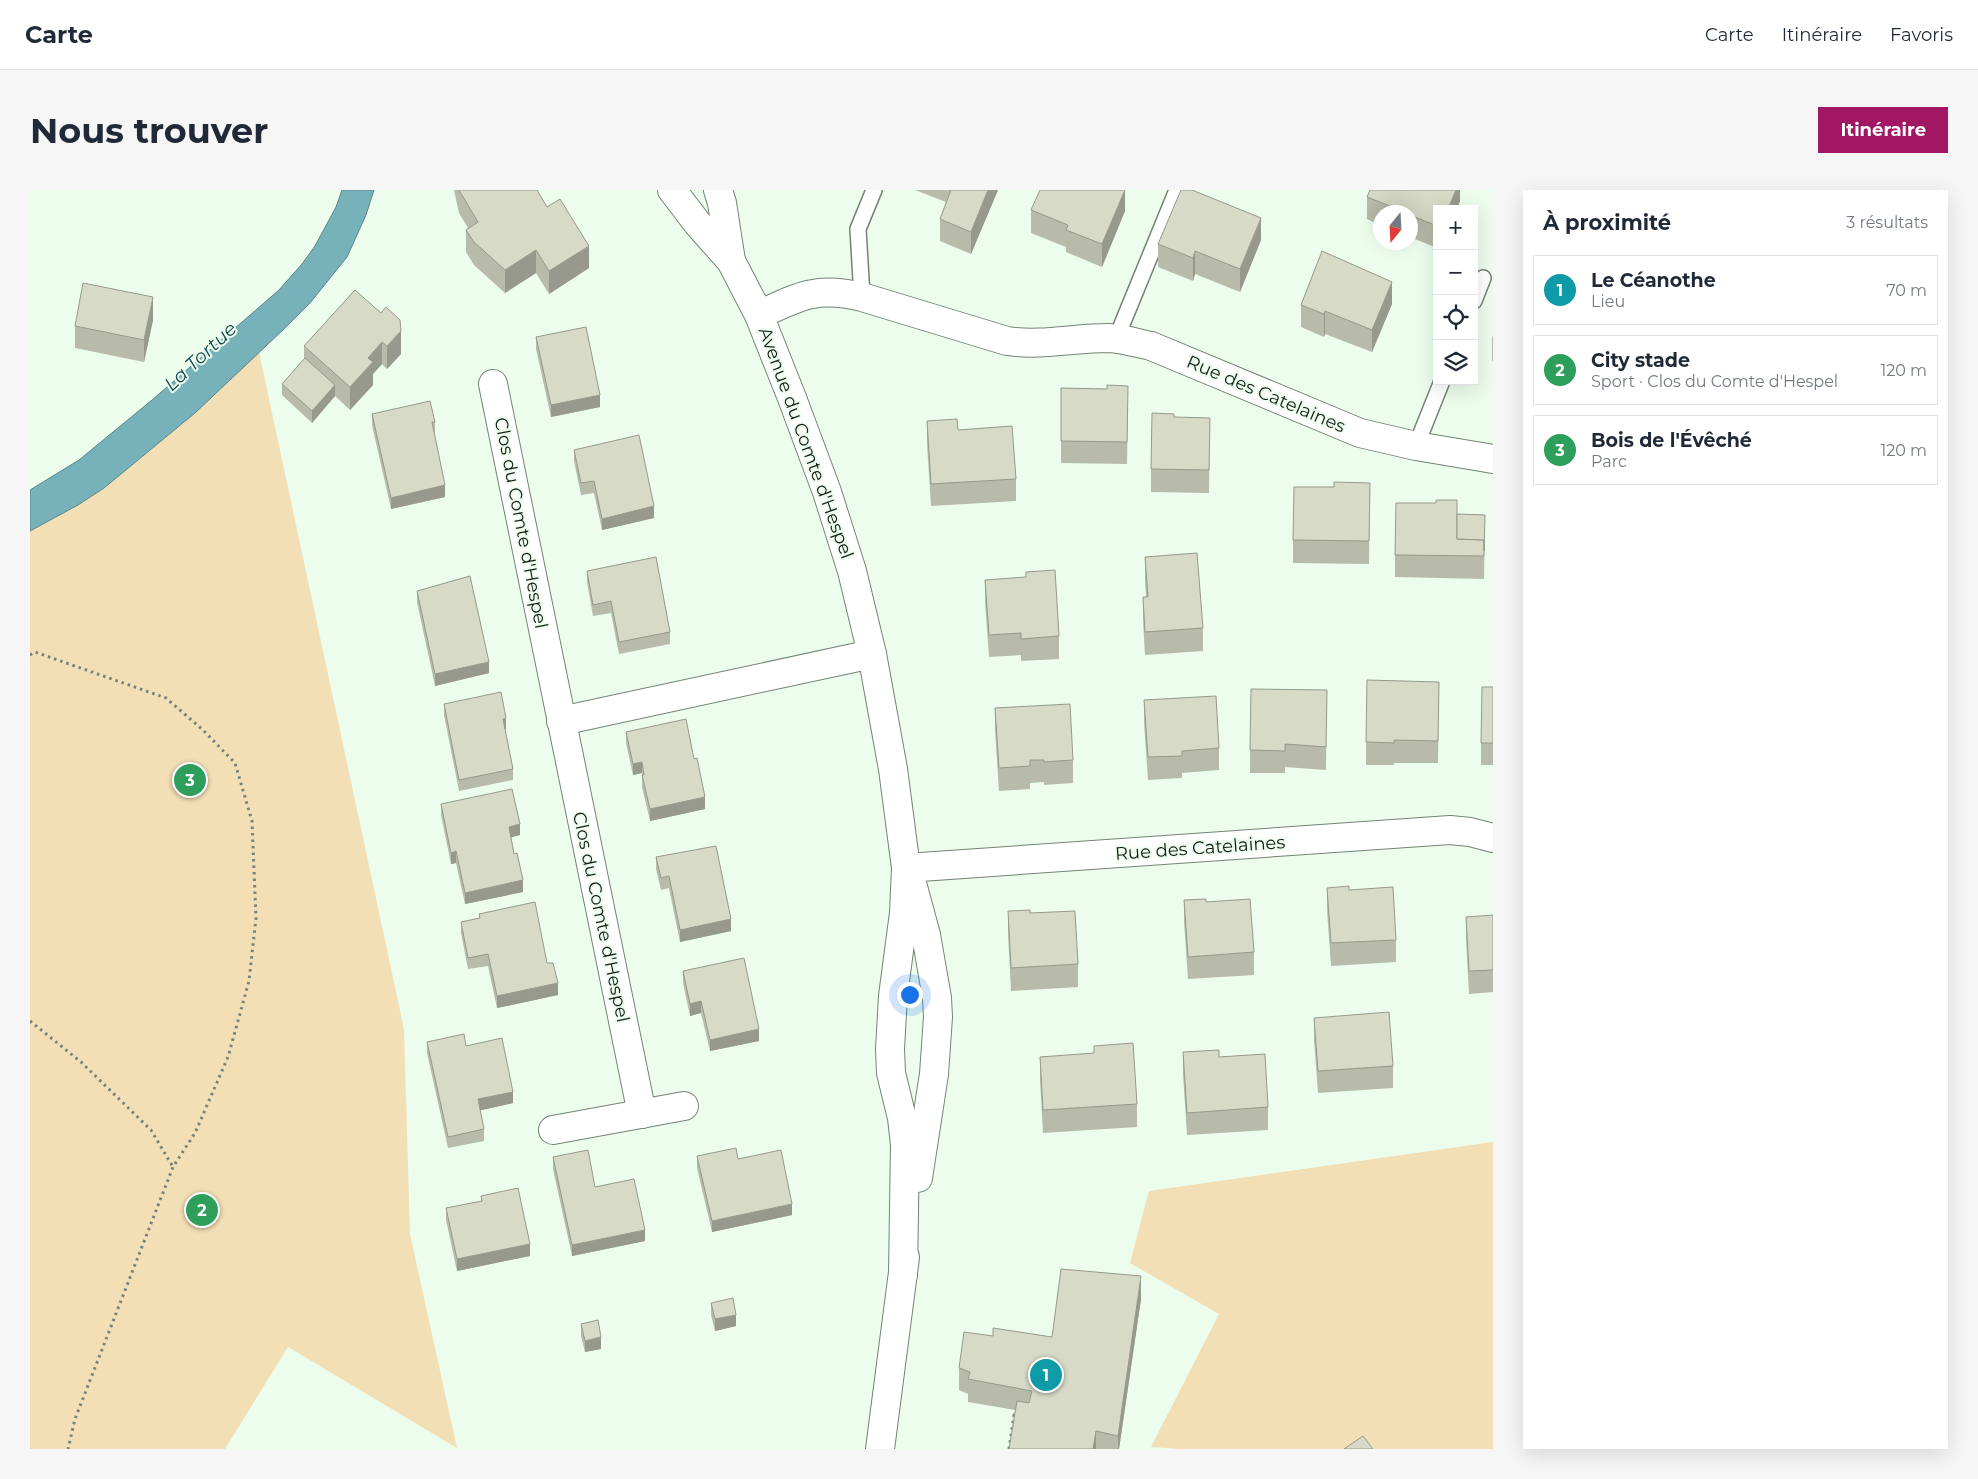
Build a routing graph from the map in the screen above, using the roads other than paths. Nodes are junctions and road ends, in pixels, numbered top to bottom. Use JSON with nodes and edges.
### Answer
{"nodes":[{"id":1,"x":672,"y":190,"type":"edge"},
{"id":2,"x":718,"y":190,"type":"edge"},
{"id":3,"x":874,"y":190,"type":"edge"},
{"id":4,"x":1177,"y":190,"type":"edge"},
{"id":5,"x":731,"y":261,"type":"junction"},
{"id":6,"x":1483,"y":278,"type":"dead end"},
{"id":7,"x":1476,"y":295,"type":"edge"},
{"id":8,"x":862,"y":297,"type":"junction"},
{"id":9,"x":759,"y":315,"type":"junction"},
{"id":10,"x":1116,"y":339,"type":"junction"},
{"id":11,"x":493,"y":384,"type":"dead end"},
{"id":12,"x":1440,"y":385,"type":"edge"},
{"id":13,"x":1416,"y":446,"type":"junction"},
{"id":14,"x":1493,"y":459,"type":"edge"},
{"id":15,"x":872,"y":654,"type":"junction"},
{"id":16,"x":561,"y":721,"type":"junction"},
{"id":17,"x":1493,"y":838,"type":"edge"},
{"id":18,"x":906,"y":868,"type":"junction"},
{"id":19,"x":684,"y":1106,"type":"dead end"},
{"id":20,"x":642,"y":1114,"type":"junction"},
{"id":21,"x":553,"y":1130,"type":"dead end"},
{"id":22,"x":903,"y":1274,"type":"junction"},
{"id":23,"x":880,"y":1449,"type":"edge"}],
"edges":[{"from":1,"to":5,"type":"street","name":"Avenue du Comte d'Hespel"},
{"from":2,"to":5,"type":"street","name":"Avenue du Comte d'Hespel"},
{"from":3,"to":8,"type":"lane"},
{"from":4,"to":10,"type":"lane"},
{"from":5,"to":9,"type":"street","name":"Avenue du Comte d'Hespel"},
{"from":6,"to":7,"type":"lane"},
{"from":8,"to":9,"type":"street","name":"Rue des Catelaines"},
{"from":8,"to":10,"type":"street","name":"Rue des Catelaines"},
{"from":9,"to":15,"type":"street","name":"Avenue du Comte d'Hespel"},
{"from":10,"to":13,"type":"street","name":"Rue des Catelaines"},
{"from":11,"to":16,"type":"street","name":"Clos du Comte d'Hespel"},
{"from":12,"to":13,"type":"lane"},
{"from":13,"to":14,"type":"street","name":"Rue des Catelaines"},
{"from":15,"to":16,"type":"street"},
{"from":15,"to":18,"type":"street","name":"Avenue du Comte d'Hespel"},
{"from":16,"to":20,"type":"street","name":"Clos du Comte d'Hespel"},
{"from":17,"to":18,"type":"street","name":"Rue des Catelaines"},
{"from":18,"to":22,"type":"street","name":"Avenue du Comte d'Hespel"},
{"from":18,"to":22,"type":"street","name":"Avenue du Comte d'Hespel"},
{"from":19,"to":20,"type":"street"},
{"from":20,"to":21,"type":"street"},
{"from":22,"to":23,"type":"street","name":"Avenue du Comte d'Hespel"}]}
